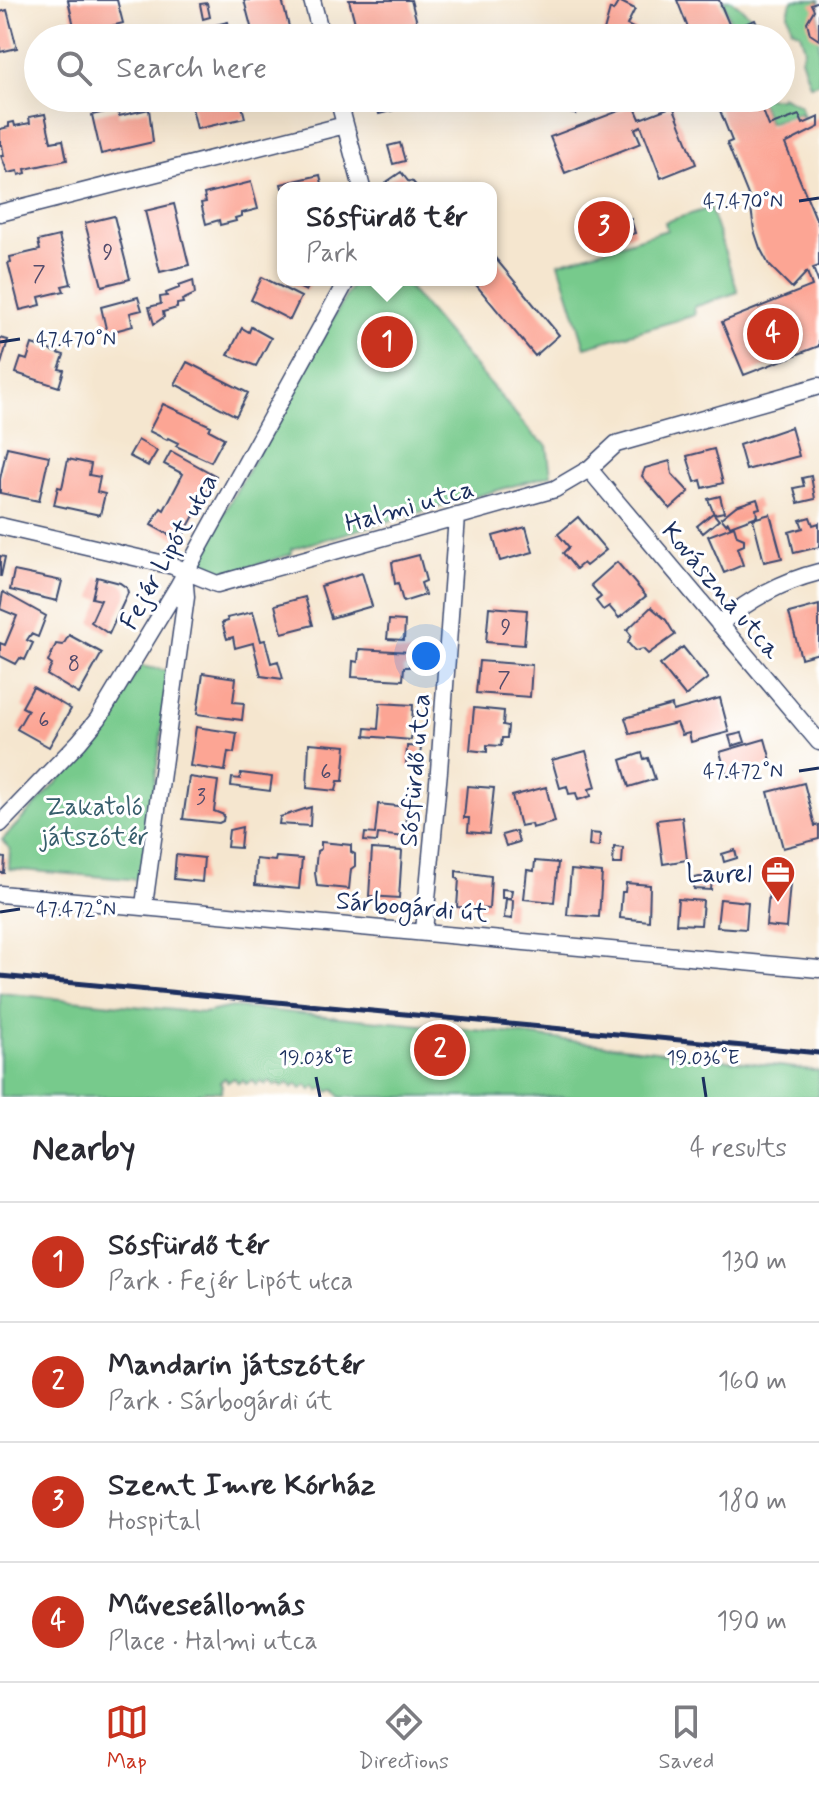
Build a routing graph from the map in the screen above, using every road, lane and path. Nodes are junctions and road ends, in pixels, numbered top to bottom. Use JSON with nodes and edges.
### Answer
{"nodes":[{"id":1,"x":312,"y":0,"type":"edge"},
{"id":2,"x":318,"y":24,"type":"edge"},
{"id":3,"x":342,"y":112,"type":"edge"},
{"id":4,"x":345,"y":125,"type":"junction"},
{"id":5,"x":360,"y":182,"type":"edge"},
{"id":6,"x":0,"y":213,"type":"edge"},
{"id":7,"x":344,"y":286,"type":"edge"},
{"id":8,"x":819,"y":386,"type":"edge"},
{"id":9,"x":589,"y":469,"type":"junction"},
{"id":10,"x":457,"y":516,"type":"junction"},
{"id":11,"x":0,"y":526,"type":"edge"},
{"id":12,"x":184,"y":572,"type":"junction"},
{"id":13,"x":819,"y":572,"type":"edge"},
{"id":14,"x":719,"y":624,"type":"junction"},
{"id":15,"x":819,"y":742,"type":"edge"},
{"id":16,"x":0,"y":824,"type":"edge"},
{"id":17,"x":0,"y":894,"type":"edge"},
{"id":18,"x":144,"y":905,"type":"junction"},
{"id":19,"x":424,"y":931,"type":"junction"},
{"id":20,"x":819,"y":969,"type":"edge"}],
"edges":[{"from":1,"to":2,"type":"street"},
{"from":3,"to":4,"type":"street"},
{"from":4,"to":5,"type":"street"},
{"from":4,"to":6,"type":"street"},
{"from":7,"to":12,"type":"street","name":"Fejér Lipót utca"},
{"from":8,"to":9,"type":"street","name":"Halmi utca"},
{"from":9,"to":10,"type":"street","name":"Halmi utca"},
{"from":9,"to":14,"type":"street","name":"Kovászna utca"},
{"from":10,"to":12,"type":"street","name":"Halmi utca"},
{"from":10,"to":19,"type":"street","name":"Sósfürdő utca"},
{"from":11,"to":12,"type":"street","name":"Halmi utca"},
{"from":12,"to":16,"type":"street","name":"Fejér Lipót utca"},
{"from":12,"to":18,"type":"street"},
{"from":13,"to":14,"type":"street"},
{"from":14,"to":15,"type":"street","name":"Kovászna utca"},
{"from":17,"to":18,"type":"street","name":"Sárbogárdi út"},
{"from":18,"to":19,"type":"street","name":"Sárbogárdi út"},
{"from":19,"to":20,"type":"street","name":"Sárbogárdi út"}]}
